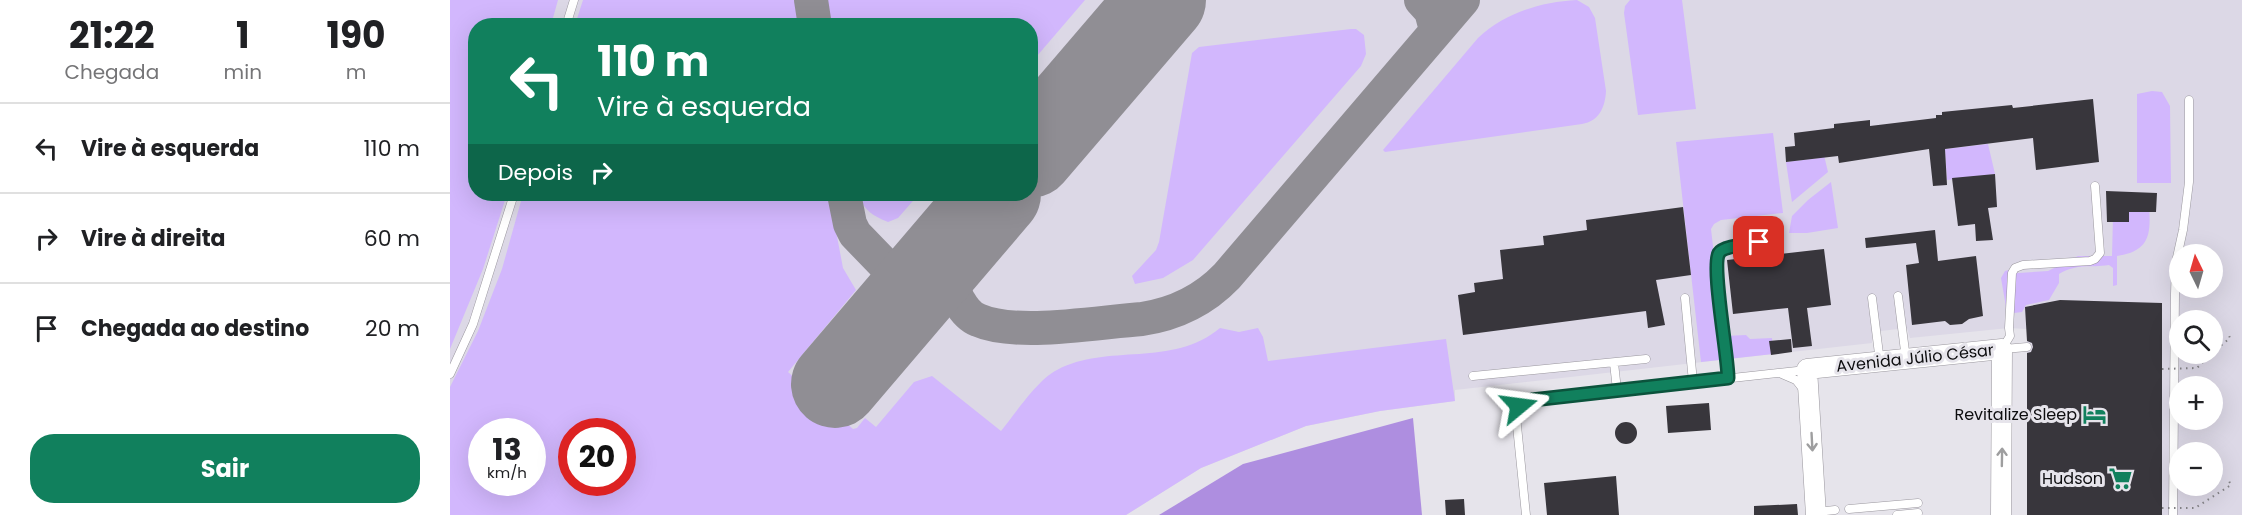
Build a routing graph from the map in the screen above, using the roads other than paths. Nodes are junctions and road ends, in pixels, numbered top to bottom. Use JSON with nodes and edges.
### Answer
{"nodes":[{"id":1,"x":574,"y":0,"type":"edge"},
{"id":2,"x":568,"y":18,"type":"edge"},
{"id":3,"x":2189,"y":100,"type":"dead end"},
{"id":4,"x":2095,"y":186,"type":"dead end"},
{"id":5,"x":512,"y":201,"type":"edge"},
{"id":6,"x":1759,"y":242,"type":"dead end"},
{"id":7,"x":1898,"y":296,"type":"dead end"},
{"id":8,"x":1685,"y":298,"type":"dead end"},
{"id":9,"x":1872,"y":298,"type":"dead end"},
{"id":10,"x":2027,"y":347,"type":"dead end"},
{"id":11,"x":2002,"y":349,"type":"junction"},
{"id":12,"x":1646,"y":359,"type":"dead end"},
{"id":13,"x":1906,"y":359,"type":"junction"},
{"id":14,"x":1880,"y":362,"type":"junction"},
{"id":15,"x":1614,"y":363,"type":"junction"},
{"id":16,"x":1807,"y":369,"type":"junction"},
{"id":17,"x":1777,"y":372,"type":"junction"},
{"id":18,"x":450,"y":374,"type":"edge"},
{"id":19,"x":1473,"y":376,"type":"dead end"},
{"id":20,"x":1728,"y":378,"type":"junction"},
{"id":21,"x":1693,"y":382,"type":"junction"},
{"id":22,"x":1617,"y":390,"type":"junction"},
{"id":23,"x":1809,"y":398,"type":"junction"},
{"id":24,"x":1918,"y":504,"type":"dead end"},
{"id":25,"x":1849,"y":509,"type":"dead end"},
{"id":26,"x":1822,"y":512,"type":"edge"},
{"id":27,"x":1918,"y":513,"type":"dead end"},
{"id":28,"x":1526,"y":515,"type":"edge"},
{"id":29,"x":1897,"y":515,"type":"edge"},
{"id":30,"x":2001,"y":515,"type":"edge"},
{"id":31,"x":2173,"y":515,"type":"edge"}],
"edges":[{"from":1,"to":2,"type":"lane"},
{"from":3,"to":31,"type":"lane"},
{"from":4,"to":11,"type":"lane"},
{"from":5,"to":18,"type":"lane"},
{"from":6,"to":20,"type":"lane"},
{"from":7,"to":13,"type":"lane"},
{"from":8,"to":21,"type":"lane"},
{"from":9,"to":14,"type":"lane"},
{"from":10,"to":11,"type":"lane"},
{"from":11,"to":13,"type":"street","name":"Avenida Júlio César"},
{"from":30,"to":11,"type":"street","name":"Avenida Júlio César","one_way":true},
{"from":12,"to":15,"type":"lane"},
{"from":13,"to":14,"type":"street","name":"Avenida Júlio César"},
{"from":14,"to":16,"type":"street","name":"Avenida Júlio César"},
{"from":15,"to":19,"type":"lane"},
{"from":15,"to":22,"type":"lane"},
{"from":16,"to":17,"type":"lane"},
{"from":16,"to":23,"type":"street"},
{"from":17,"to":20,"type":"lane"},
{"from":17,"to":23,"type":"lane"},
{"from":20,"to":21,"type":"lane"},
{"from":21,"to":22,"type":"lane"},
{"from":22,"to":28,"type":"lane"},
{"from":23,"to":26,"type":"street","one_way":true},
{"from":24,"to":25,"type":"lane"},
{"from":27,"to":29,"type":"lane"}]}
